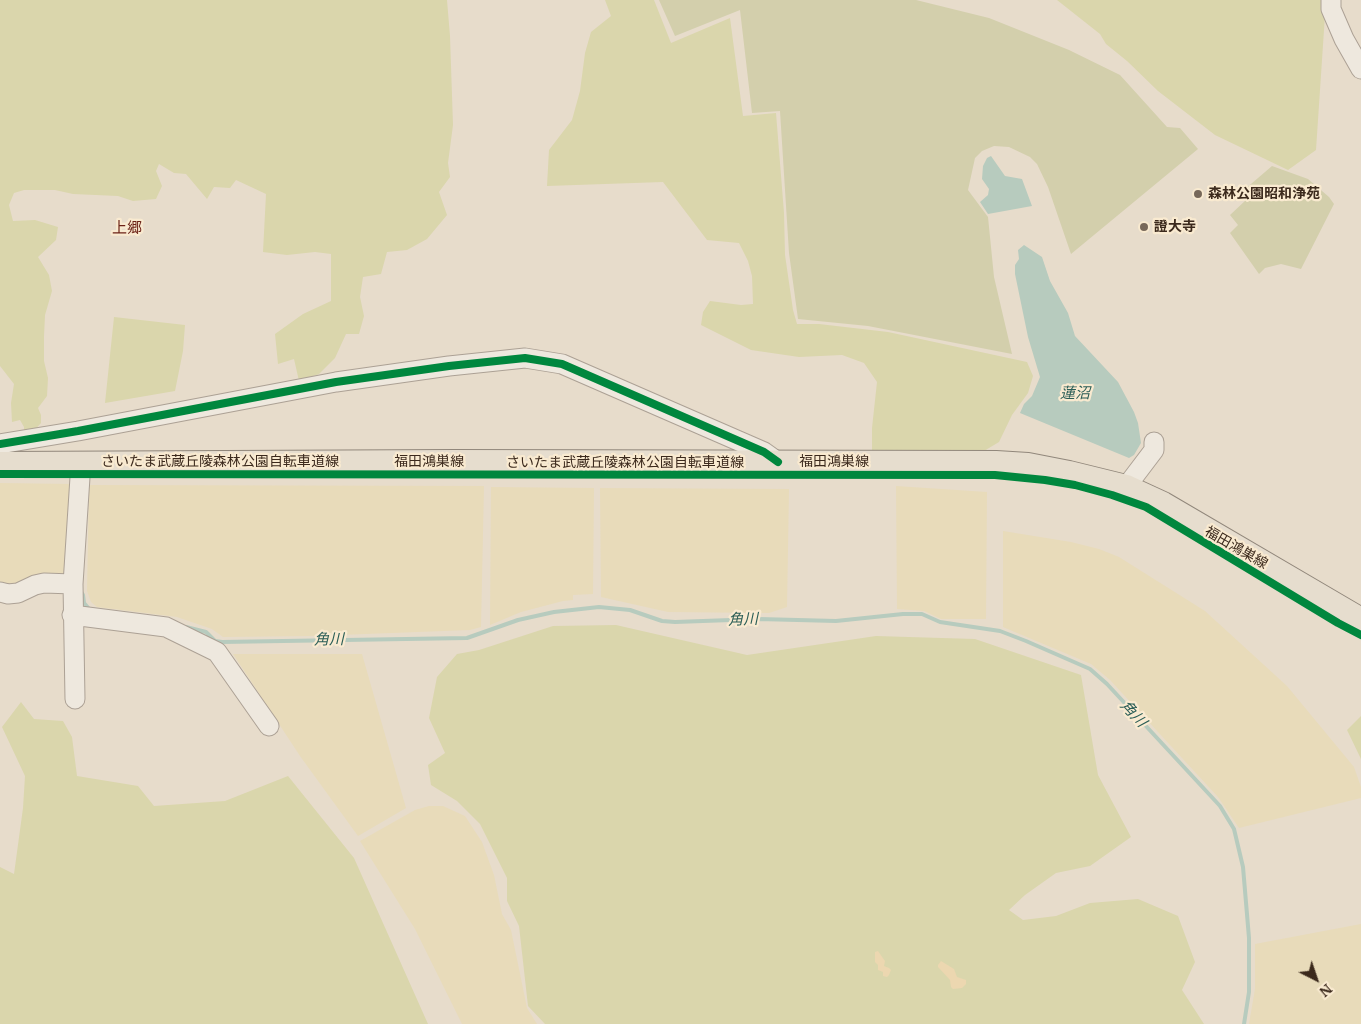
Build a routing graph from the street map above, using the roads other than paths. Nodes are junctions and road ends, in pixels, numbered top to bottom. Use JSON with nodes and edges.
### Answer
{"nodes":[{"id":1,"x":1331,"y":0,"type":"edge"},
{"id":2,"x":1361,"y":69,"type":"edge"},
{"id":3,"x":1154,"y":442,"type":"dead end"},
{"id":4,"x":0,"y":444,"type":"edge"},
{"id":5,"x":81,"y":462,"type":"junction"},
{"id":6,"x":778,"y":462,"type":"junction"},
{"id":7,"x":0,"y":464,"type":"edge"},
{"id":8,"x":1126,"y":487,"type":"junction"},
{"id":9,"x":72,"y":584,"type":"junction"},
{"id":10,"x":0,"y":592,"type":"edge"},
{"id":11,"x":72,"y":615,"type":"junction"},
{"id":12,"x":1361,"y":620,"type":"edge"},
{"id":13,"x":75,"y":698,"type":"dead end"},
{"id":14,"x":268,"y":726,"type":"dead end"}],
"edges":[{"from":1,"to":2,"type":"street"},
{"from":3,"to":8,"type":"street"},
{"from":4,"to":6,"type":"street"},
{"from":5,"to":6,"type":"main road","name":"福田鴻巣線"},
{"from":5,"to":7,"type":"main road","name":"福田鴻巣線"},
{"from":5,"to":9,"type":"street"},
{"from":6,"to":8,"type":"main road","name":"福田鴻巣線"},
{"from":8,"to":12,"type":"main road","name":"福田鴻巣線"},
{"from":9,"to":10,"type":"street"},
{"from":9,"to":11,"type":"street"},
{"from":11,"to":13,"type":"street"},
{"from":11,"to":14,"type":"street"}]}
